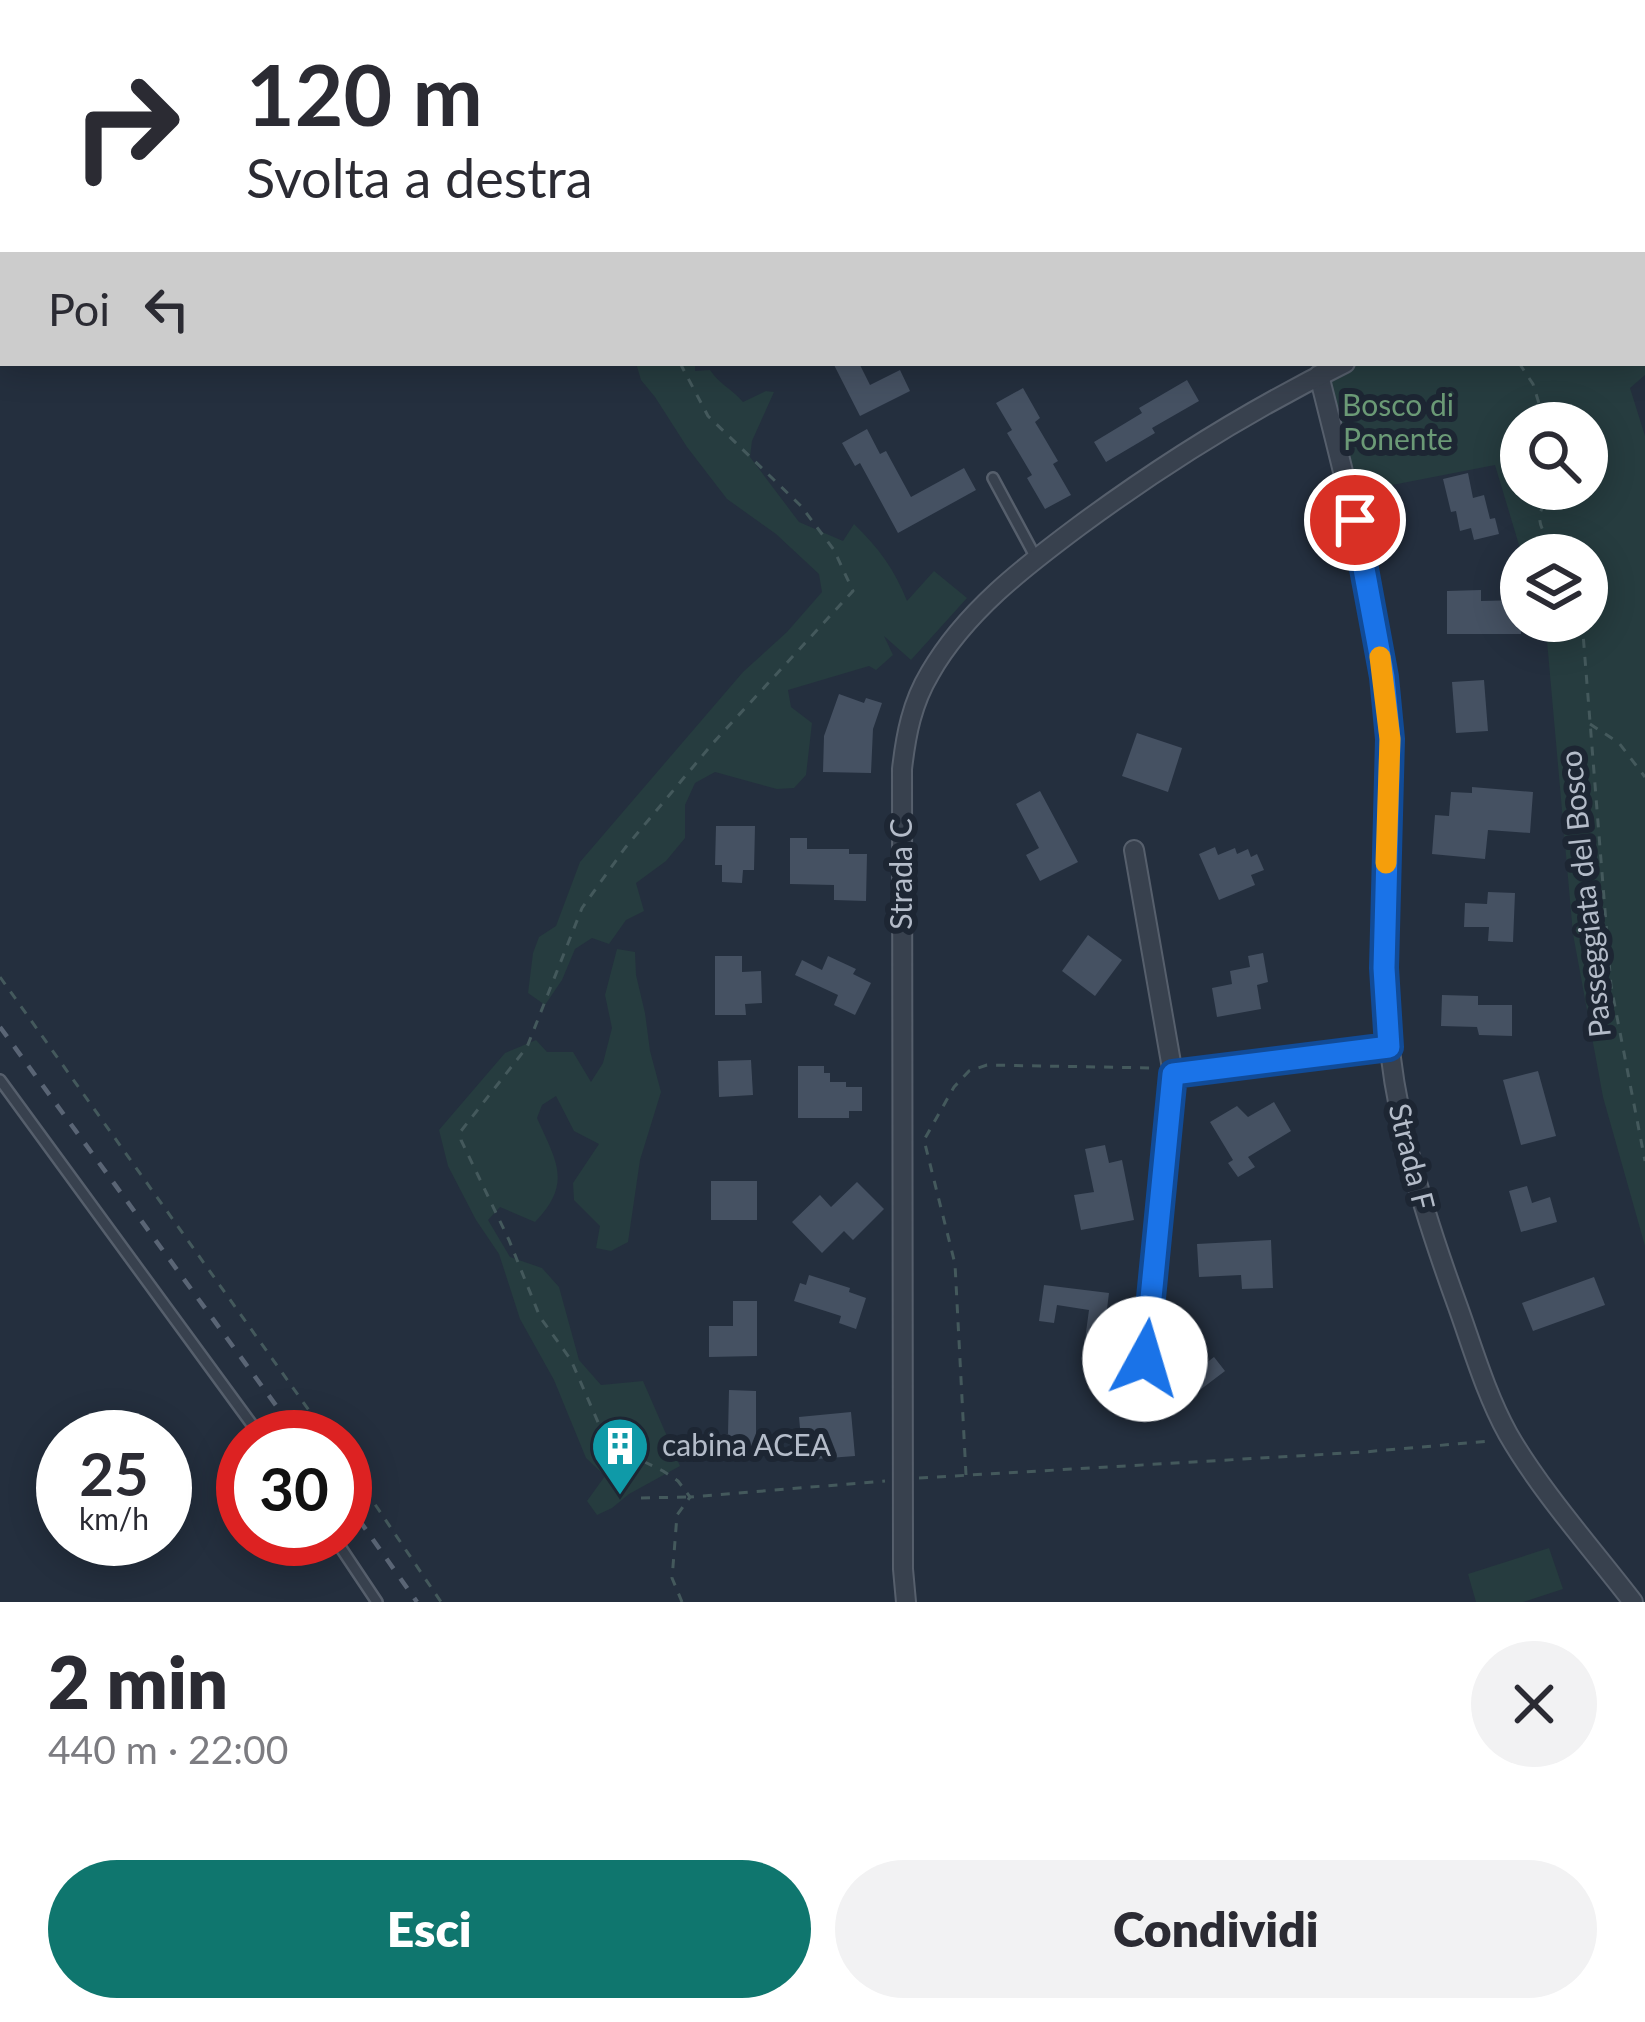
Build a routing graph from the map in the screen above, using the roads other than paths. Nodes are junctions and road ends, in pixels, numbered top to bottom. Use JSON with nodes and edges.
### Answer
{"nodes":[{"id":1,"x":1338,"y":366,"type":"edge"},
{"id":2,"x":1319,"y":375,"type":"junction"},
{"id":3,"x":993,"y":478,"type":"dead end"},
{"id":4,"x":1036,"y":559,"type":"junction"},
{"id":5,"x":1134,"y":850,"type":"dead end"},
{"id":6,"x":1389,"y":1047,"type":"junction"},
{"id":7,"x":1173,"y":1074,"type":"junction"},
{"id":8,"x":0,"y":1080,"type":"edge"},
{"id":9,"x":1145,"y":1359,"type":"dead end"},
{"id":10,"x":242,"y":1410,"type":"edge"},
{"id":11,"x":353,"y":1566,"type":"edge"},
{"id":12,"x":377,"y":1602,"type":"edge"},
{"id":13,"x":906,"y":1602,"type":"edge"},
{"id":14,"x":1633,"y":1602,"type":"edge"}],
"edges":[{"from":1,"to":2,"type":"street","name":"Strada C"},
{"from":2,"to":4,"type":"street","name":"Strada C"},
{"from":2,"to":6,"type":"street","name":"Strada F"},
{"from":3,"to":4,"type":"lane"},
{"from":4,"to":13,"type":"street","name":"Strada C"},
{"from":5,"to":7,"type":"street"},
{"from":6,"to":7,"type":"street"},
{"from":6,"to":14,"type":"street","name":"Strada F"},
{"from":7,"to":9,"type":"street"},
{"from":8,"to":10,"type":"lane"},
{"from":11,"to":12,"type":"lane"}]}
